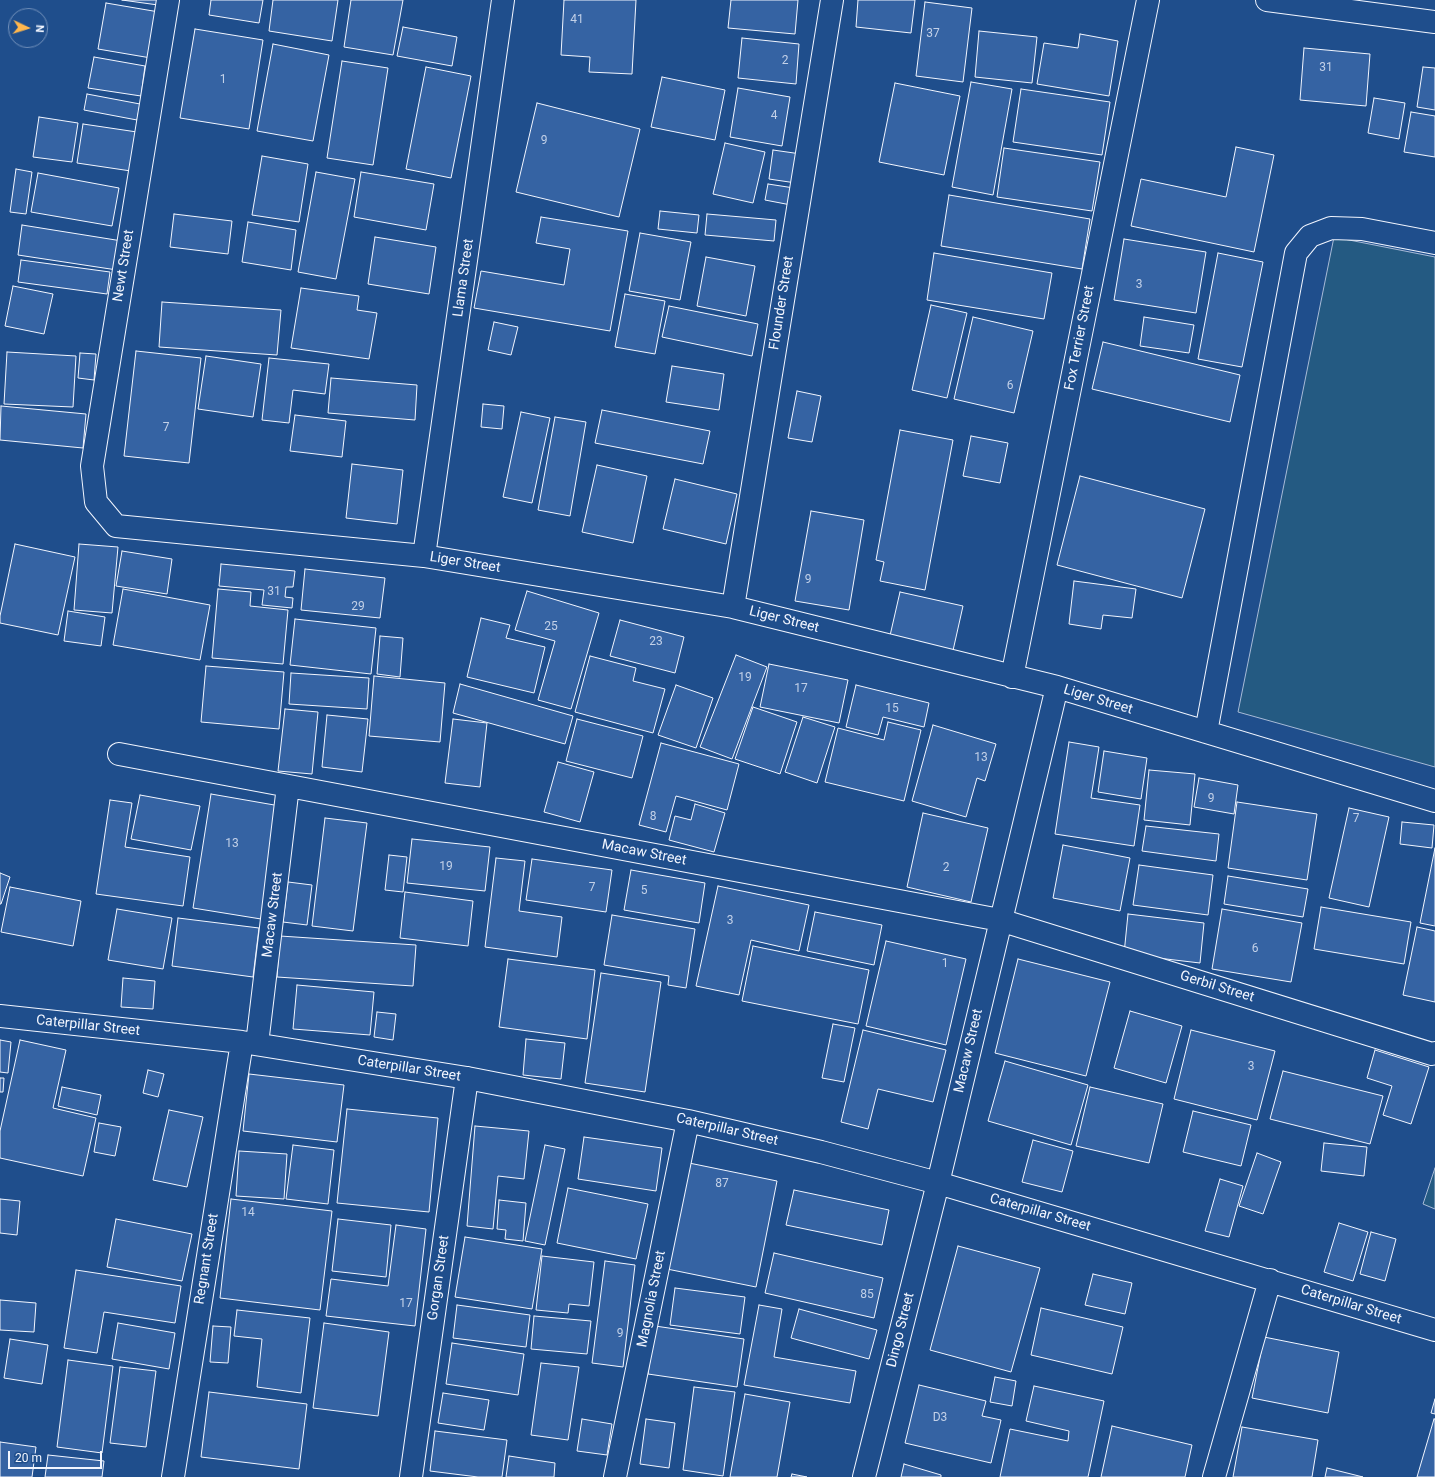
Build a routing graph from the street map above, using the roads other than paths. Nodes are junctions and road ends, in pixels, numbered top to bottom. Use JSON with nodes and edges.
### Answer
{"nodes":[{"id":1,"x":168,"y":0,"type":"edge"},
{"id":2,"x":503,"y":0,"type":"edge"},
{"id":3,"x":832,"y":0,"type":"edge"},
{"id":4,"x":1148,"y":0,"type":"edge"},
{"id":5,"x":1267,"y":0,"type":"edge"},
{"id":6,"x":1435,"y":22,"type":"edge"},
{"id":7,"x":1435,"y":243,"type":"edge"},
{"id":8,"x":116,"y":526,"type":"joint"},
{"id":9,"x":424,"y":556,"type":"junction"},
{"id":10,"x":733,"y":607,"type":"junction"},
{"id":11,"x":1012,"y":677,"type":"junction"},
{"id":12,"x":1057,"y":687,"type":"junction"},
{"id":13,"x":1206,"y":732,"type":"junction"},
{"id":14,"x":119,"y":754,"type":"dead end"},
{"id":15,"x":288,"y":786,"type":"junction"},
{"id":16,"x":1435,"y":801,"type":"edge"},
{"id":17,"x":1000,"y":920,"type":"junction"},
{"id":18,"x":0,"y":1016,"type":"edge"},
{"id":19,"x":250,"y":1043,"type":"junction"},
{"id":20,"x":1435,"y":1053,"type":"edge"},
{"id":21,"x":467,"y":1078,"type":"junction"},
{"id":22,"x":688,"y":1121,"type":"junction"},
{"id":23,"x":938,"y":1183,"type":"junction"},
{"id":24,"x":1270,"y":1280,"type":"junction"},
{"id":25,"x":1435,"y":1330,"type":"edge"},
{"id":26,"x":173,"y":1477,"type":"edge"},
{"id":27,"x":411,"y":1477,"type":"edge"},
{"id":28,"x":616,"y":1477,"type":"edge"},
{"id":29,"x":864,"y":1477,"type":"edge"},
{"id":30,"x":1214,"y":1477,"type":"edge"}],
"edges":[{"from":1,"to":8,"type":"street","name":"Newt Street"},
{"from":2,"to":9,"type":"street","name":"Llama Street"},
{"from":3,"to":10,"type":"street","name":"Flounder Street"},
{"from":4,"to":11,"type":"street","name":"Fox Terrier Street"},
{"from":5,"to":6,"type":"street"},
{"from":7,"to":13,"type":"street"},
{"from":8,"to":9,"type":"street","name":"Liger Street"},
{"from":9,"to":10,"type":"street","name":"Liger Street"},
{"from":10,"to":11,"type":"street","name":"Liger Street"},
{"from":11,"to":12,"type":"street","name":"Liger Street"},
{"from":12,"to":13,"type":"street","name":"Liger Street"},
{"from":12,"to":17,"type":"street","name":"Macaw Street"},
{"from":13,"to":16,"type":"street","name":"Liger Street"},
{"from":14,"to":15,"type":"street","name":"Macaw Street"},
{"from":15,"to":17,"type":"street","name":"Macaw Street"},
{"from":15,"to":19,"type":"street","name":"Macaw Street"},
{"from":17,"to":20,"type":"street","name":"Gerbil Street"},
{"from":17,"to":23,"type":"street","name":"Macaw Street"},
{"from":18,"to":19,"type":"street","name":"Caterpillar Street"},
{"from":19,"to":21,"type":"street","name":"Caterpillar Street"},
{"from":19,"to":26,"type":"street","name":"Regnant Street"},
{"from":21,"to":22,"type":"street","name":"Caterpillar Street"},
{"from":21,"to":27,"type":"street","name":"Gorgan Street"},
{"from":22,"to":23,"type":"street","name":"Caterpillar Street"},
{"from":22,"to":28,"type":"street","name":"Magnolia Street"},
{"from":23,"to":24,"type":"street","name":"Caterpillar Street"},
{"from":23,"to":29,"type":"street","name":"Dingo Street"},
{"from":24,"to":25,"type":"street","name":"Caterpillar Street"},
{"from":24,"to":30,"type":"street"}]}
